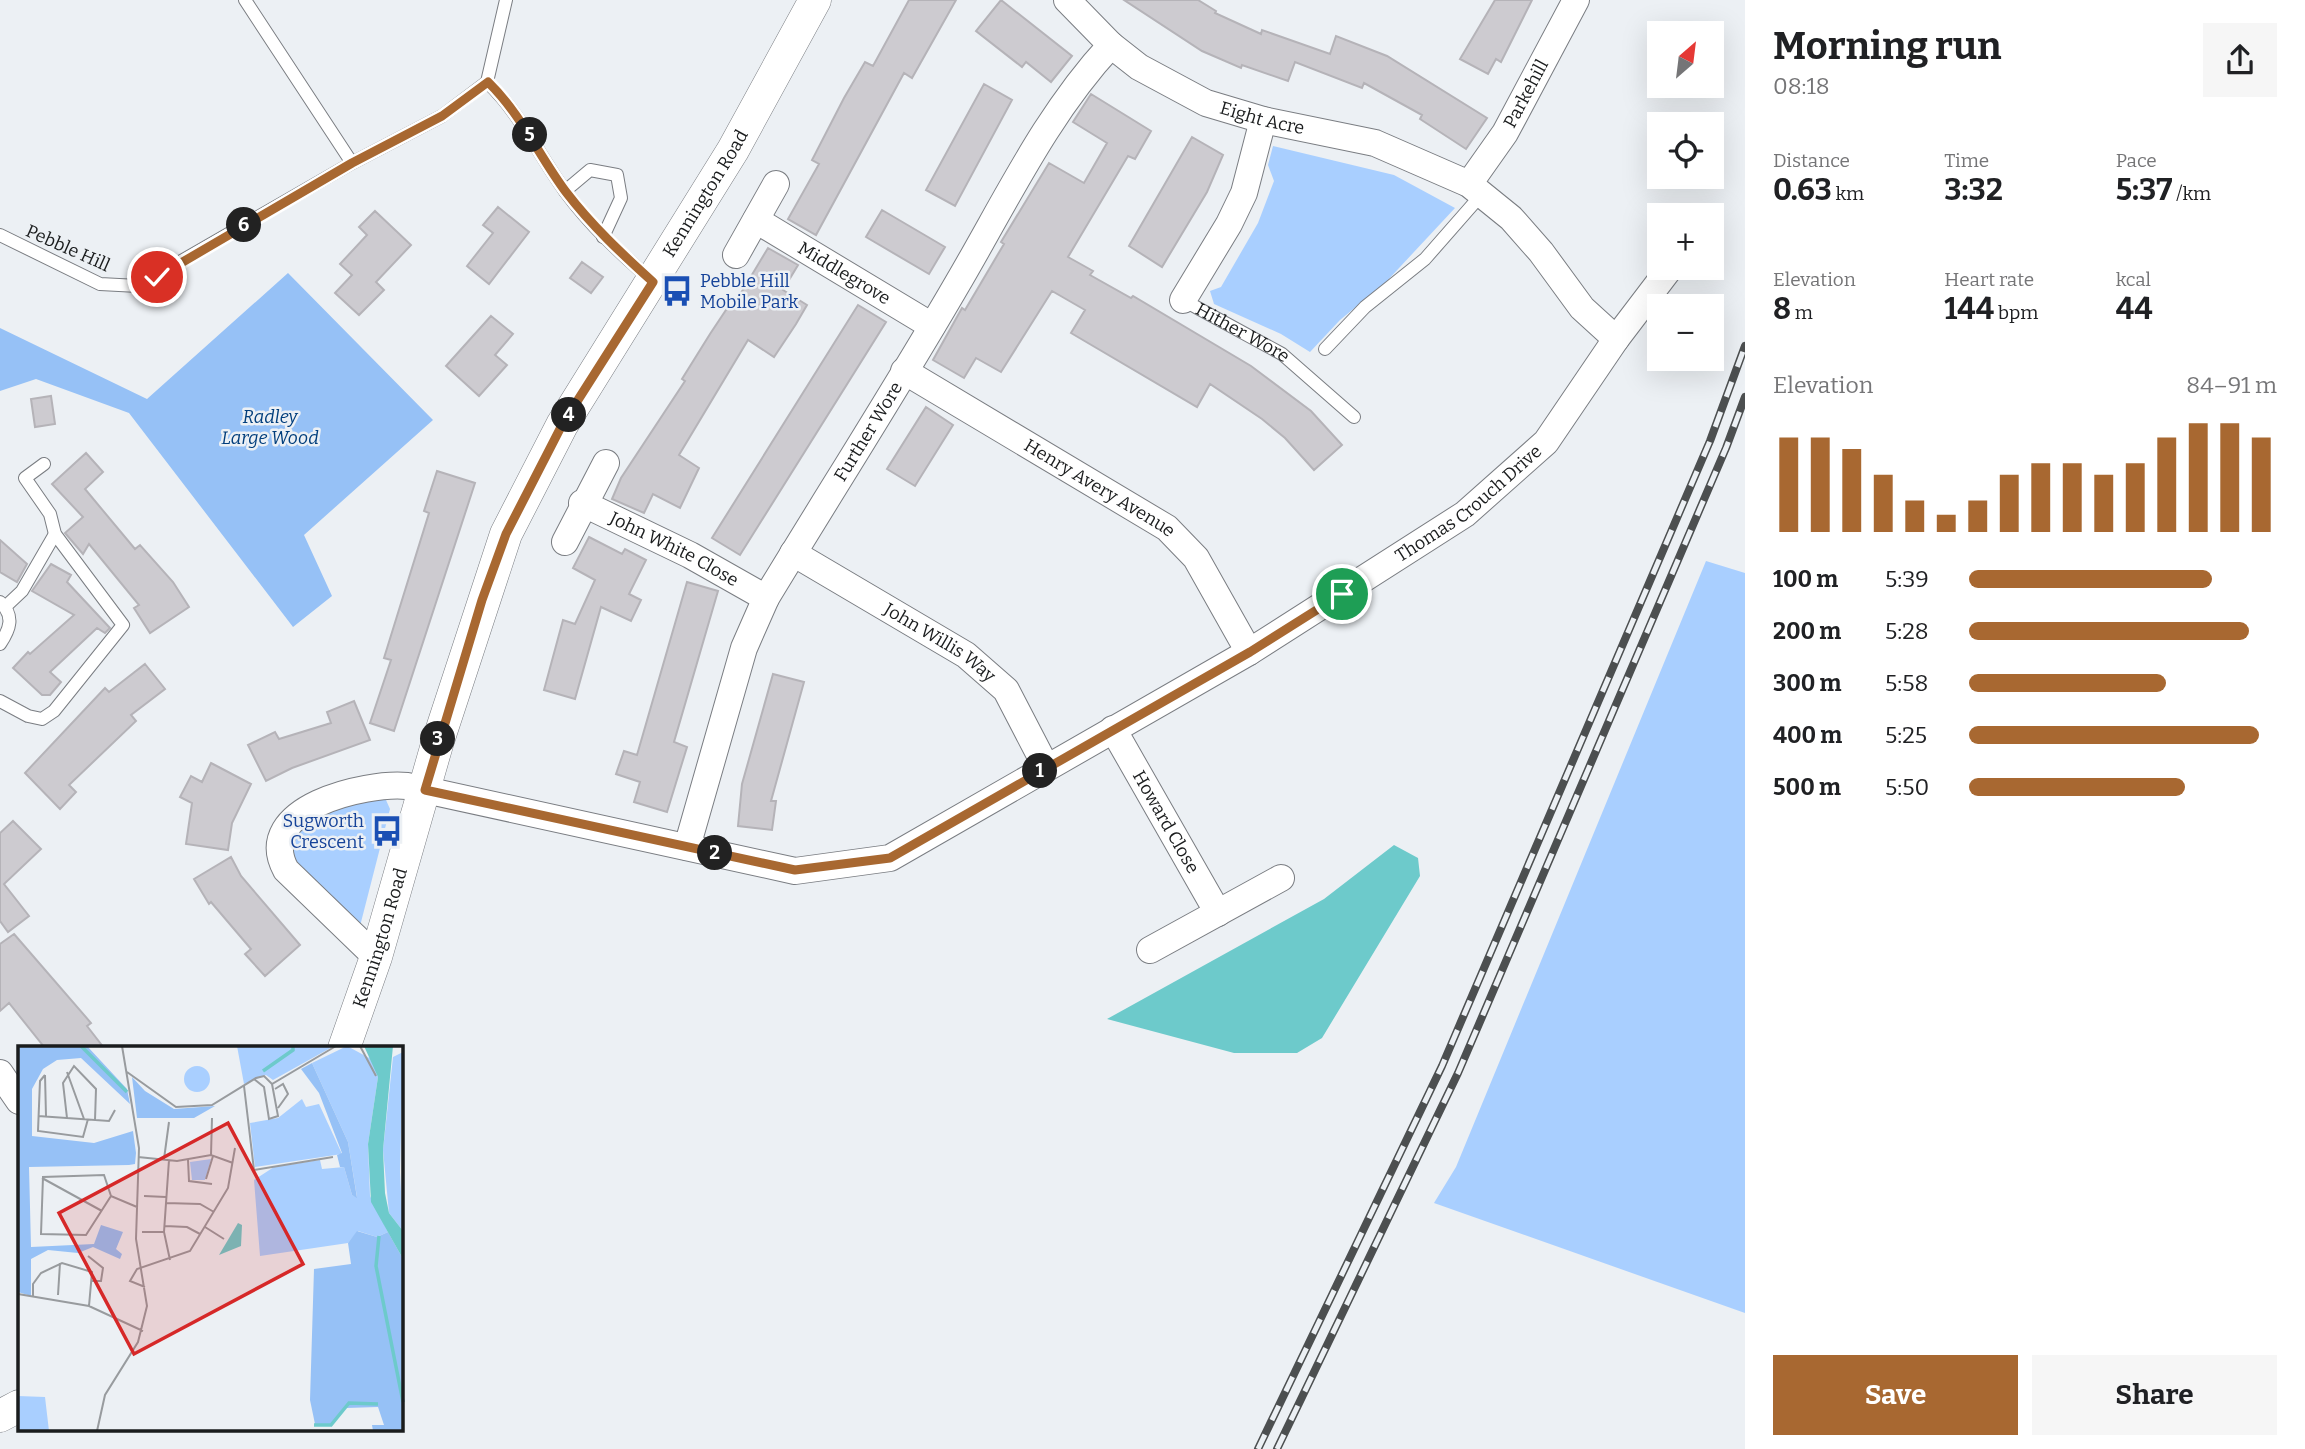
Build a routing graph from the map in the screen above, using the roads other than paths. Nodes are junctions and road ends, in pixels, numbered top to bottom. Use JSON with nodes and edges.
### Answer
{"nodes":[{"id":1,"x":245,"y":0,"type":"edge"},
{"id":2,"x":506,"y":0,"type":"edge"},
{"id":3,"x":815,"y":0,"type":"edge"},
{"id":4,"x":1576,"y":0,"type":"edge"},
{"id":5,"x":1077,"y":3,"type":"edge"},
{"id":6,"x":1111,"y":45,"type":"junction"},
{"id":7,"x":488,"y":82,"type":"junction"},
{"id":8,"x":1263,"y":120,"type":"junction"},
{"id":9,"x":352,"y":163,"type":"junction"},
{"id":10,"x":776,"y":184,"type":"dead end"},
{"id":11,"x":1476,"y":189,"type":"junction"},
{"id":12,"x":565,"y":191,"type":"junction"},
{"id":13,"x":756,"y":220,"type":"junction"},
{"id":14,"x":0,"y":235,"type":"edge"},
{"id":15,"x":603,"y":237,"type":"junction"},
{"id":16,"x":736,"y":255,"type":"dead end"},
{"id":17,"x":1661,"y":280,"type":"edge"},
{"id":18,"x":653,"y":282,"type":"junction"},
{"id":19,"x":1183,"y":300,"type":"joint"},
{"id":20,"x":932,"y":326,"type":"junction"},
{"id":21,"x":1616,"y":339,"type":"junction"},
{"id":22,"x":1325,"y":349,"type":"dead end"},
{"id":23,"x":904,"y":371,"type":"junction"},
{"id":24,"x":1354,"y":417,"type":"dead end"},
{"id":25,"x":606,"y":463,"type":"dead end"},
{"id":26,"x":44,"y":464,"type":"dead end"},
{"id":27,"x":582,"y":503,"type":"junction"},
{"id":28,"x":55,"y":534,"type":"junction"},
{"id":29,"x":565,"y":542,"type":"dead end"},
{"id":30,"x":793,"y":553,"type":"junction"},
{"id":31,"x":766,"y":598,"type":"junction"},
{"id":32,"x":3,"y":604,"type":"edge"},
{"id":33,"x":0,"y":644,"type":"edge"},
{"id":34,"x":1250,"y":652,"type":"junction"},
{"id":35,"x":0,"y":701,"type":"edge"},
{"id":36,"x":1113,"y":729,"type":"junction"},
{"id":37,"x":1045,"y":767,"type":"junction"},
{"id":38,"x":425,"y":790,"type":"junction"},
{"id":39,"x":687,"y":847,"type":"junction"},
{"id":40,"x":1281,"y":878,"type":"dead end"},
{"id":41,"x":1218,"y":913,"type":"junction"},
{"id":42,"x":1150,"y":950,"type":"dead end"},
{"id":43,"x":376,"y":957,"type":"junction"},
{"id":44,"x":345,"y":1046,"type":"edge"},
{"id":45,"x":0,"y":1073,"type":"edge"},
{"id":46,"x":18,"y":1100,"type":"edge"},
{"id":47,"x":18,"y":1407,"type":"edge"},
{"id":48,"x":0,"y":1416,"type":"edge"}],
"edges":[{"from":1,"to":9,"type":"lane"},
{"from":2,"to":7,"type":"lane"},
{"from":3,"to":18,"type":"street","name":"Kennington Road"},
{"from":4,"to":11,"type":"street","name":"Parkehill"},
{"from":5,"to":6,"type":"street","name":"Eight Acre"},
{"from":6,"to":8,"type":"street","name":"Eight Acre"},
{"from":6,"to":20,"type":"street","name":"Further Wore"},
{"from":7,"to":9,"type":"lane","name":"Pebble Hill"},
{"from":7,"to":12,"type":"lane"},
{"from":8,"to":11,"type":"street","name":"Eight Acre"},
{"from":8,"to":19,"type":"street","name":"Hither Wore"},
{"from":9,"to":14,"type":"lane","name":"Pebble Hill"},
{"from":10,"to":13,"type":"street"},
{"from":11,"to":21,"type":"street","name":"Eight Acre"},
{"from":11,"to":22,"type":"lane"},
{"from":12,"to":15,"type":"lane"},
{"from":12,"to":15,"type":"lane"},
{"from":13,"to":16,"type":"street"},
{"from":13,"to":20,"type":"street","name":"Middlegrove"},
{"from":15,"to":18,"type":"lane"},
{"from":17,"to":21,"type":"street","name":"Thomas Crouch Drive"},
{"from":18,"to":38,"type":"street","name":"Kennington Road"},
{"from":19,"to":24,"type":"lane","name":"Hither Wore"},
{"from":20,"to":23,"type":"street","name":"Further Wore"},
{"from":21,"to":34,"type":"street","name":"Thomas Crouch Drive"},
{"from":23,"to":30,"type":"street","name":"Further Wore"},
{"from":23,"to":34,"type":"street","name":"Henry Avery Avenue"},
{"from":25,"to":27,"type":"street"},
{"from":26,"to":28,"type":"lane"},
{"from":27,"to":29,"type":"street"},
{"from":27,"to":31,"type":"street","name":"John White Close"},
{"from":28,"to":32,"type":"lane"},
{"from":28,"to":35,"type":"lane"},
{"from":30,"to":31,"type":"street","name":"Further Wore"},
{"from":30,"to":37,"type":"street","name":"John Willis Way"},
{"from":31,"to":39,"type":"street","name":"Further Wore"},
{"from":32,"to":33,"type":"lane"},
{"from":34,"to":36,"type":"street","name":"Thomas Crouch Drive"},
{"from":36,"to":37,"type":"street","name":"Thomas Crouch Drive"},
{"from":36,"to":41,"type":"street","name":"Howard Close"},
{"from":37,"to":39,"type":"street","name":"Thomas Crouch Drive"},
{"from":38,"to":39,"type":"street","name":"Thomas Crouch Drive"},
{"from":38,"to":43,"type":"street","name":"Kennington Road"},
{"from":38,"to":43,"type":"street"},
{"from":40,"to":41,"type":"street"},
{"from":41,"to":42,"type":"street"},
{"from":43,"to":44,"type":"street","name":"Kennington Road"},
{"from":45,"to":46,"type":"street"},
{"from":47,"to":48,"type":"street"}]}
